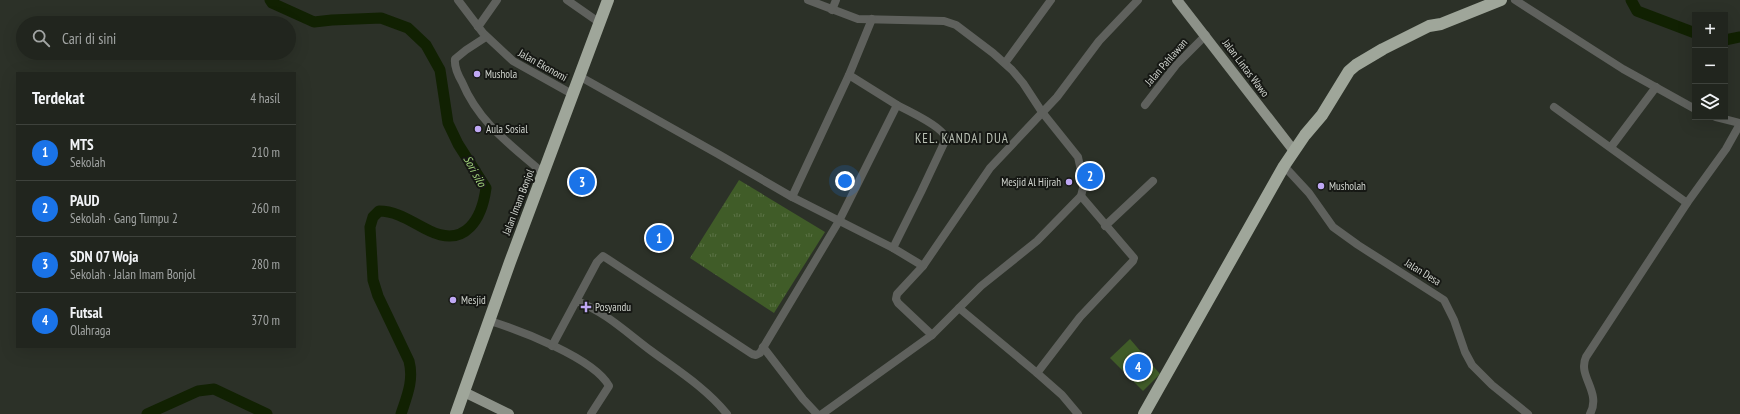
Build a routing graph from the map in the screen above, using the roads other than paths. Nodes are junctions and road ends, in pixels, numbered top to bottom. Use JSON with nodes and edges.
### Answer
{"nodes":[{"id":1,"x":458,"y":0,"type":"edge"},
{"id":2,"x":497,"y":0,"type":"edge"},
{"id":3,"x":567,"y":0,"type":"edge"},
{"id":4,"x":608,"y":0,"type":"edge"},
{"id":5,"x":808,"y":0,"type":"edge"},
{"id":6,"x":836,"y":0,"type":"edge"},
{"id":7,"x":1051,"y":0,"type":"edge"},
{"id":8,"x":1138,"y":0,"type":"edge"},
{"id":9,"x":1177,"y":0,"type":"edge"},
{"id":10,"x":1501,"y":0,"type":"edge"},
{"id":11,"x":1515,"y":0,"type":"edge"},
{"id":12,"x":832,"y":10,"type":"junction"},
{"id":13,"x":872,"y":19,"type":"junction"},
{"id":14,"x":600,"y":23,"type":"junction"},
{"id":15,"x":478,"y":27,"type":"junction"},
{"id":16,"x":1206,"y":35,"type":"junction"},
{"id":17,"x":486,"y":37,"type":"junction"},
{"id":18,"x":1005,"y":63,"type":"junction"},
{"id":19,"x":579,"y":76,"type":"junction"},
{"id":20,"x":849,"y":76,"type":"junction"},
{"id":21,"x":1656,"y":87,"type":"junction"},
{"id":22,"x":572,"y":94,"type":"junction"},
{"id":23,"x":897,"y":105,"type":"junction"},
{"id":24,"x":1145,"y":105,"type":"dead end"},
{"id":25,"x":1554,"y":107,"type":"dead end"},
{"id":26,"x":1692,"y":107,"type":"edge"},
{"id":27,"x":1042,"y":112,"type":"junction"},
{"id":28,"x":1726,"y":120,"type":"edge"},
{"id":29,"x":1740,"y":124,"type":"edge"},
{"id":30,"x":1611,"y":147,"type":"junction"},
{"id":31,"x":1297,"y":148,"type":"junction"},
{"id":32,"x":1284,"y":166,"type":"junction"},
{"id":33,"x":543,"y":173,"type":"junction"},
{"id":34,"x":1153,"y":181,"type":"dead end"},
{"id":35,"x":1081,"y":196,"type":"junction"},
{"id":36,"x":792,"y":197,"type":"junction"},
{"id":37,"x":1687,"y":203,"type":"junction"},
{"id":38,"x":839,"y":221,"type":"junction"},
{"id":39,"x":1105,"y":226,"type":"junction"},
{"id":40,"x":893,"y":248,"type":"junction"},
{"id":41,"x":923,"y":266,"type":"junction"},
{"id":42,"x":577,"y":301,"type":"junction"},
{"id":43,"x":959,"y":308,"type":"junction"},
{"id":44,"x":490,"y":321,"type":"junction"},
{"id":45,"x":932,"y":335,"type":"junction"},
{"id":46,"x":552,"y":346,"type":"junction"},
{"id":47,"x":763,"y":347,"type":"junction"},
{"id":48,"x":1037,"y":373,"type":"junction"},
{"id":49,"x":464,"y":392,"type":"junction"},
{"id":50,"x":456,"y":414,"type":"edge"},
{"id":51,"x":509,"y":414,"type":"edge"},
{"id":52,"x":591,"y":414,"type":"edge"},
{"id":53,"x":727,"y":414,"type":"edge"},
{"id":54,"x":817,"y":414,"type":"edge"},
{"id":55,"x":822,"y":414,"type":"edge"},
{"id":56,"x":1078,"y":414,"type":"edge"},
{"id":57,"x":1144,"y":414,"type":"edge"},
{"id":58,"x":1528,"y":414,"type":"edge"},
{"id":59,"x":1590,"y":414,"type":"edge"}],
"edges":[{"from":1,"to":15,"type":"street","name":"Jalan Ekonomi"},
{"from":2,"to":15,"type":"street"},
{"from":3,"to":14,"type":"street"},
{"from":4,"to":14,"type":"highway","name":"Jalan Imam Bonjol"},
{"from":5,"to":12,"type":"street"},
{"from":6,"to":12,"type":"street"},
{"from":7,"to":18,"type":"street"},
{"from":8,"to":27,"type":"street"},
{"from":9,"to":16,"type":"main road","name":"Jalan Lintas Wawo"},
{"from":10,"to":31,"type":"highway"},
{"from":11,"to":21,"type":"street"},
{"from":12,"to":13,"type":"street"},
{"from":13,"to":18,"type":"street"},
{"from":13,"to":20,"type":"street"},
{"from":14,"to":19,"type":"highway","name":"Jalan Imam Bonjol"},
{"from":15,"to":17,"type":"street","name":"Jalan Ekonomi"},
{"from":16,"to":24,"type":"street","name":"Jalan Pahlawan"},
{"from":16,"to":31,"type":"main road","name":"Jalan Lintas Wawo"},
{"from":17,"to":22,"type":"street","name":"Jalan Ekonomi"},
{"from":17,"to":33,"type":"street"},
{"from":18,"to":27,"type":"street"},
{"from":19,"to":22,"type":"highway","name":"Jalan Imam Bonjol"},
{"from":19,"to":36,"type":"street"},
{"from":20,"to":23,"type":"street"},
{"from":20,"to":36,"type":"street"},
{"from":21,"to":26,"type":"street"},
{"from":21,"to":30,"type":"street"},
{"from":22,"to":33,"type":"highway","name":"Jalan Imam Bonjol"},
{"from":23,"to":38,"type":"street"},
{"from":23,"to":40,"type":"street"},
{"from":25,"to":30,"type":"street"},
{"from":27,"to":35,"type":"street"},
{"from":27,"to":41,"type":"street"},
{"from":28,"to":29,"type":"street"},
{"from":29,"to":37,"type":"street"},
{"from":30,"to":37,"type":"street"},
{"from":31,"to":32,"type":"highway"},
{"from":32,"to":57,"type":"highway"},
{"from":32,"to":58,"type":"street","name":"Jalan Desa"},
{"from":33,"to":44,"type":"highway","name":"Jalan Imam Bonjol"},
{"from":34,"to":39,"type":"street"},
{"from":35,"to":39,"type":"street"},
{"from":35,"to":43,"type":"street"},
{"from":36,"to":38,"type":"street"},
{"from":37,"to":59,"type":"street"},
{"from":38,"to":40,"type":"street"},
{"from":38,"to":47,"type":"street"},
{"from":39,"to":48,"type":"street"},
{"from":40,"to":41,"type":"street"},
{"from":41,"to":45,"type":"street"},
{"from":42,"to":46,"type":"street"},
{"from":42,"to":47,"type":"street"},
{"from":42,"to":53,"type":"street"},
{"from":43,"to":45,"type":"street"},
{"from":43,"to":48,"type":"street"},
{"from":44,"to":46,"type":"street"},
{"from":44,"to":49,"type":"highway","name":"Jalan Imam Bonjol"},
{"from":45,"to":55,"type":"street"},
{"from":46,"to":52,"type":"street"},
{"from":47,"to":54,"type":"street"},
{"from":48,"to":56,"type":"street"},
{"from":49,"to":50,"type":"highway","name":"Jalan Imam Bonjol"},
{"from":49,"to":51,"type":"main road"}]}
